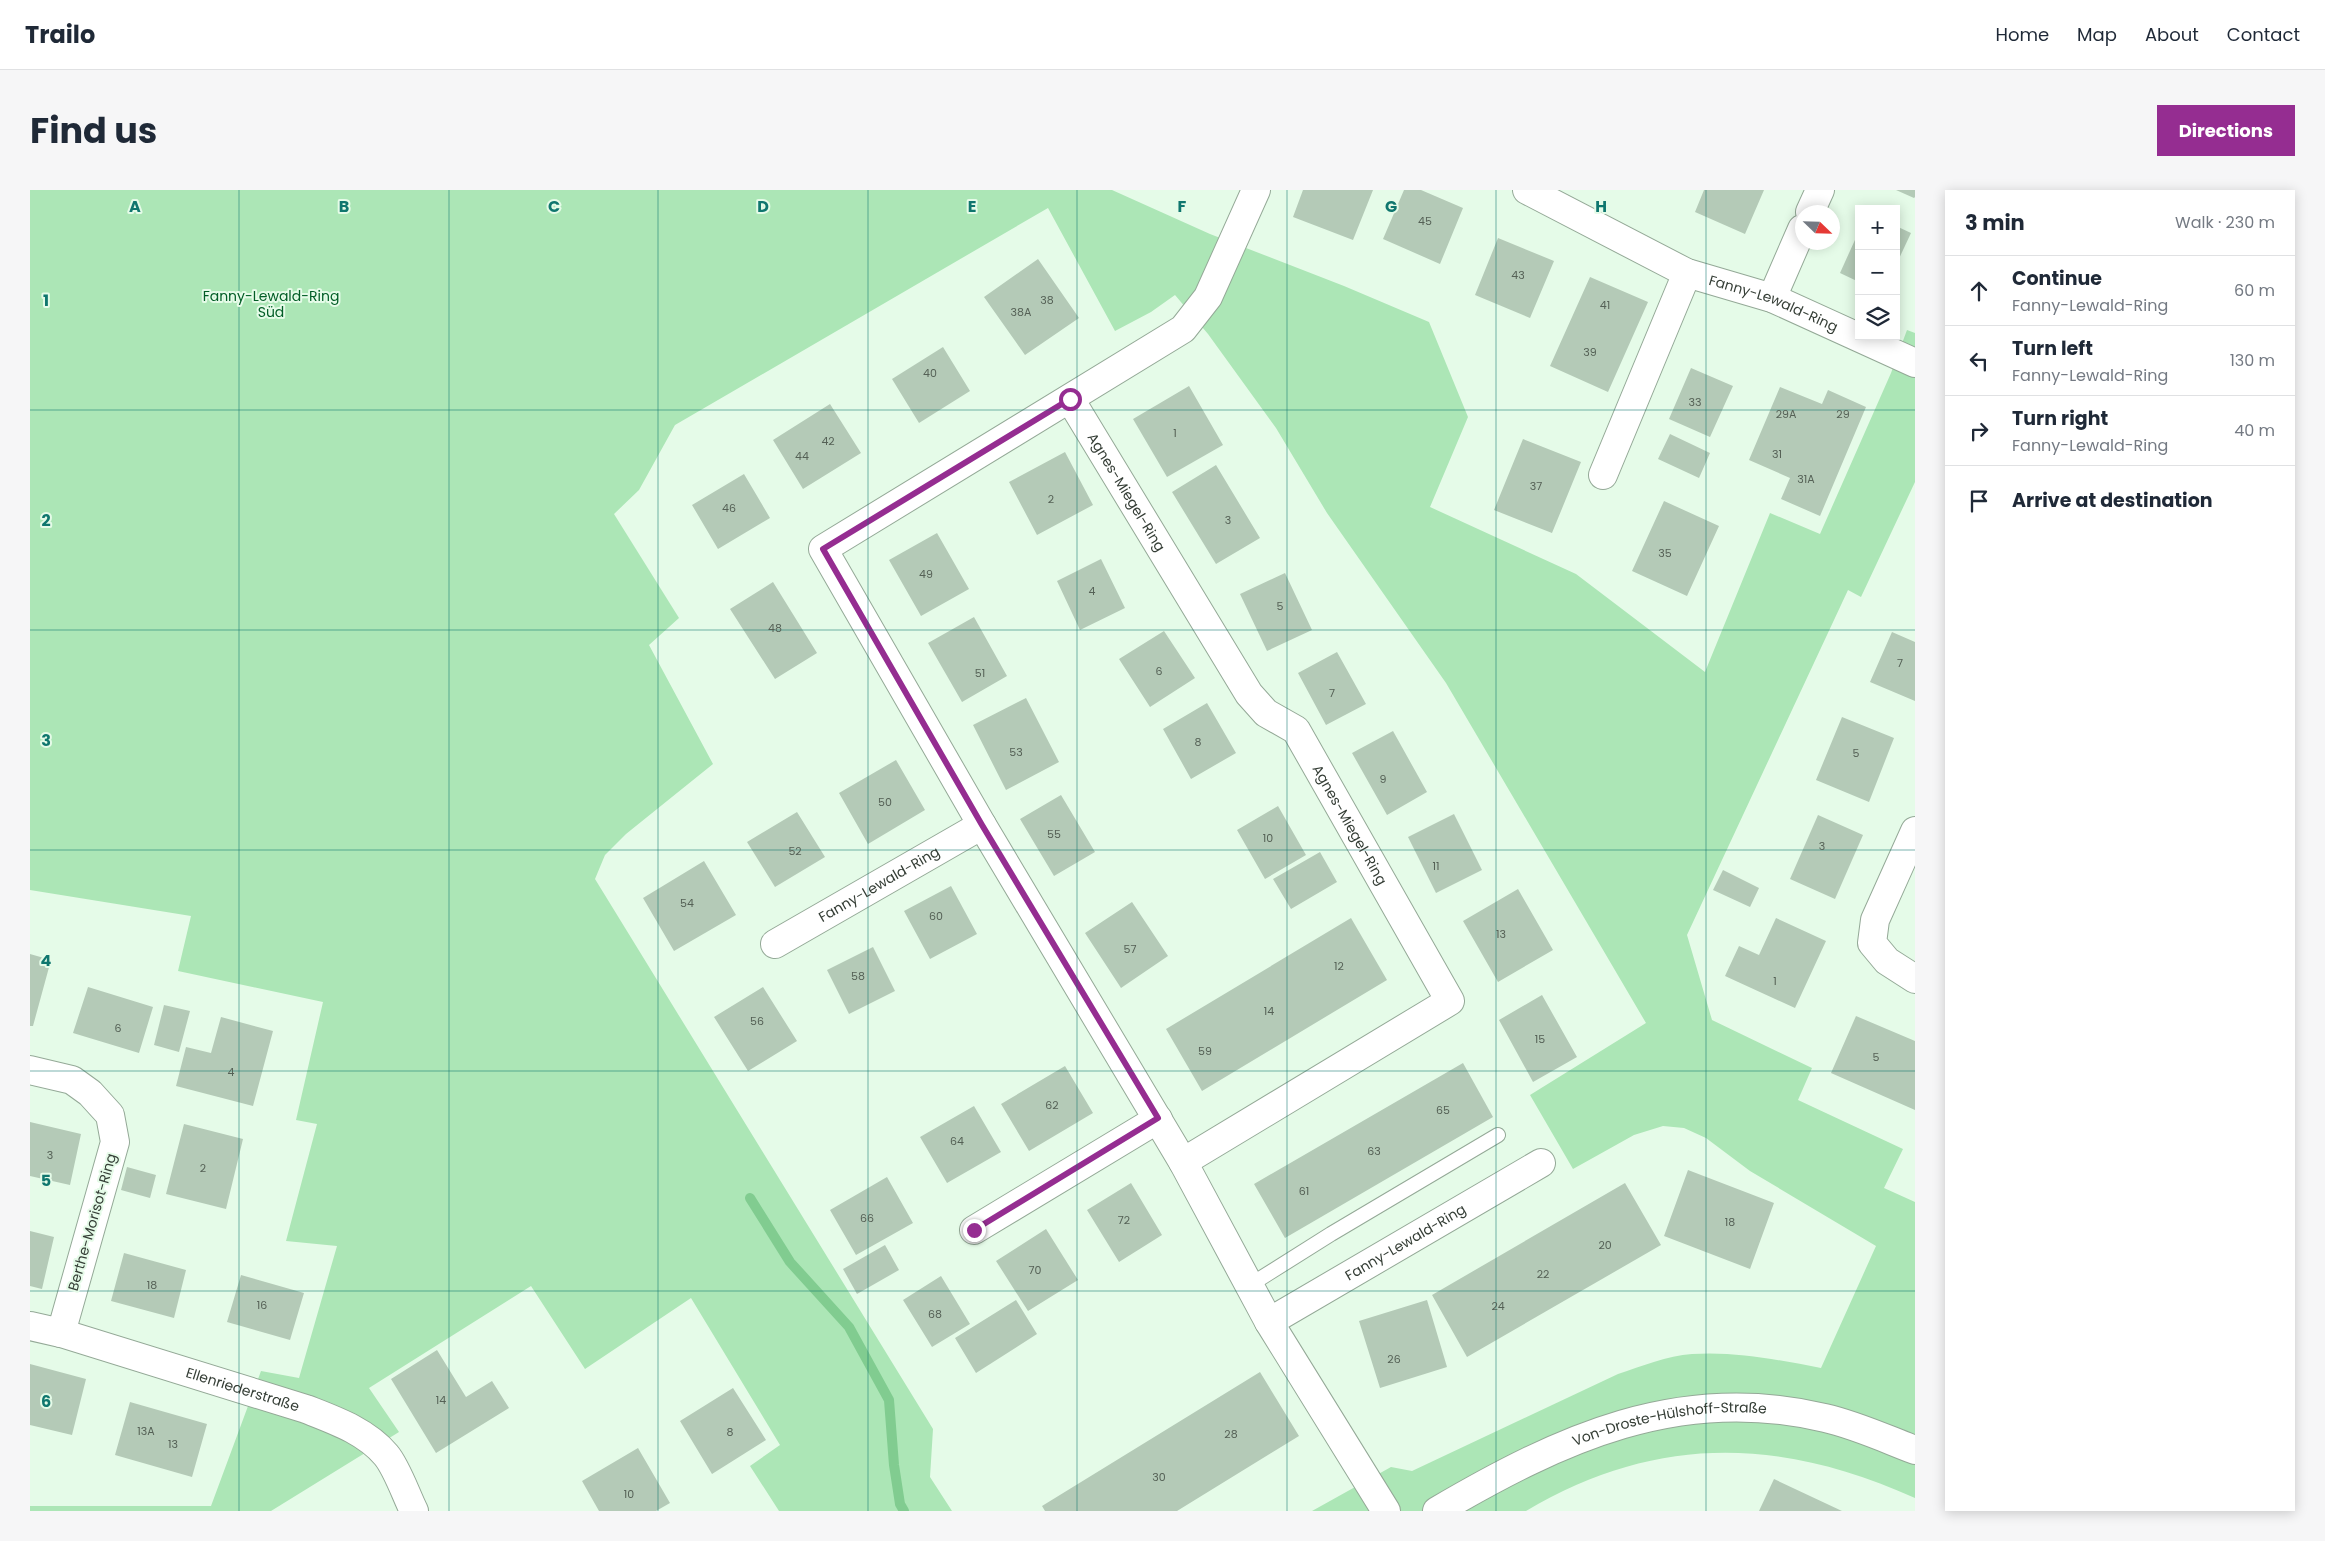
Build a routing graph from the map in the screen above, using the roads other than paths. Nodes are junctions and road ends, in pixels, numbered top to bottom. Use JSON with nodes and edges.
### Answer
{"nodes":[{"id":1,"x":1256,"y":190,"type":"edge"},
{"id":2,"x":1527,"y":190,"type":"edge"},
{"id":3,"x":1820,"y":190,"type":"edge"},
{"id":4,"x":1813,"y":205,"type":"edge"},
{"id":5,"x":1795,"y":245,"type":"edge"},
{"id":6,"x":1687,"y":273,"type":"junction"},
{"id":7,"x":1772,"y":298,"type":"junction"},
{"id":8,"x":1915,"y":363,"type":"edge"},
{"id":9,"x":1070,"y":399,"type":"junction"},
{"id":10,"x":1603,"y":476,"type":"dead end"},
{"id":11,"x":982,"y":825,"type":"junction"},
{"id":12,"x":1915,"y":831,"type":"edge"},
{"id":13,"x":775,"y":944,"type":"dead end"},
{"id":14,"x":1915,"y":979,"type":"edge"},
{"id":15,"x":30,"y":1070,"type":"edge"},
{"id":16,"x":1158,"y":1118,"type":"junction"},
{"id":17,"x":1498,"y":1135,"type":"dead end"},
{"id":18,"x":1183,"y":1162,"type":"junction"},
{"id":19,"x":1540,"y":1163,"type":"dead end"},
{"id":20,"x":974,"y":1230,"type":"dead end"},
{"id":21,"x":1250,"y":1285,"type":"junction"},
{"id":22,"x":1269,"y":1322,"type":"junction"},
{"id":23,"x":30,"y":1326,"type":"edge"},
{"id":24,"x":61,"y":1333,"type":"junction"},
{"id":25,"x":1915,"y":1450,"type":"edge"},
{"id":26,"x":414,"y":1511,"type":"edge"},
{"id":27,"x":1386,"y":1511,"type":"edge"},
{"id":28,"x":1437,"y":1511,"type":"edge"}],
"edges":[{"from":1,"to":9,"type":"street"},
{"from":2,"to":6,"type":"street","name":"Fanny-Lewald-Ring"},
{"from":3,"to":4,"type":"street"},
{"from":5,"to":7,"type":"street"},
{"from":6,"to":7,"type":"street","name":"Fanny-Lewald-Ring"},
{"from":6,"to":10,"type":"street"},
{"from":7,"to":8,"type":"street","name":"Fanny-Lewald-Ring"},
{"from":9,"to":11,"type":"street"},
{"from":9,"to":18,"type":"street","name":"Agnes-Miegel-Ring"},
{"from":11,"to":13,"type":"street","name":"Fanny-Lewald-Ring"},
{"from":11,"to":16,"type":"street"},
{"from":12,"to":14,"type":"street"},
{"from":15,"to":24,"type":"street","name":"Berthe-Morisot-Ring"},
{"from":16,"to":18,"type":"street"},
{"from":16,"to":20,"type":"street"},
{"from":17,"to":21,"type":"lane"},
{"from":18,"to":21,"type":"street"},
{"from":19,"to":22,"type":"street","name":"Fanny-Lewald-Ring"},
{"from":21,"to":22,"type":"street"},
{"from":22,"to":27,"type":"street"},
{"from":23,"to":24,"type":"street","name":"Ellenriederstraße"},
{"from":24,"to":26,"type":"street","name":"Ellenriederstraße"},
{"from":25,"to":28,"type":"street","name":"Von-Droste-Hülshoff-Straße"}]}
